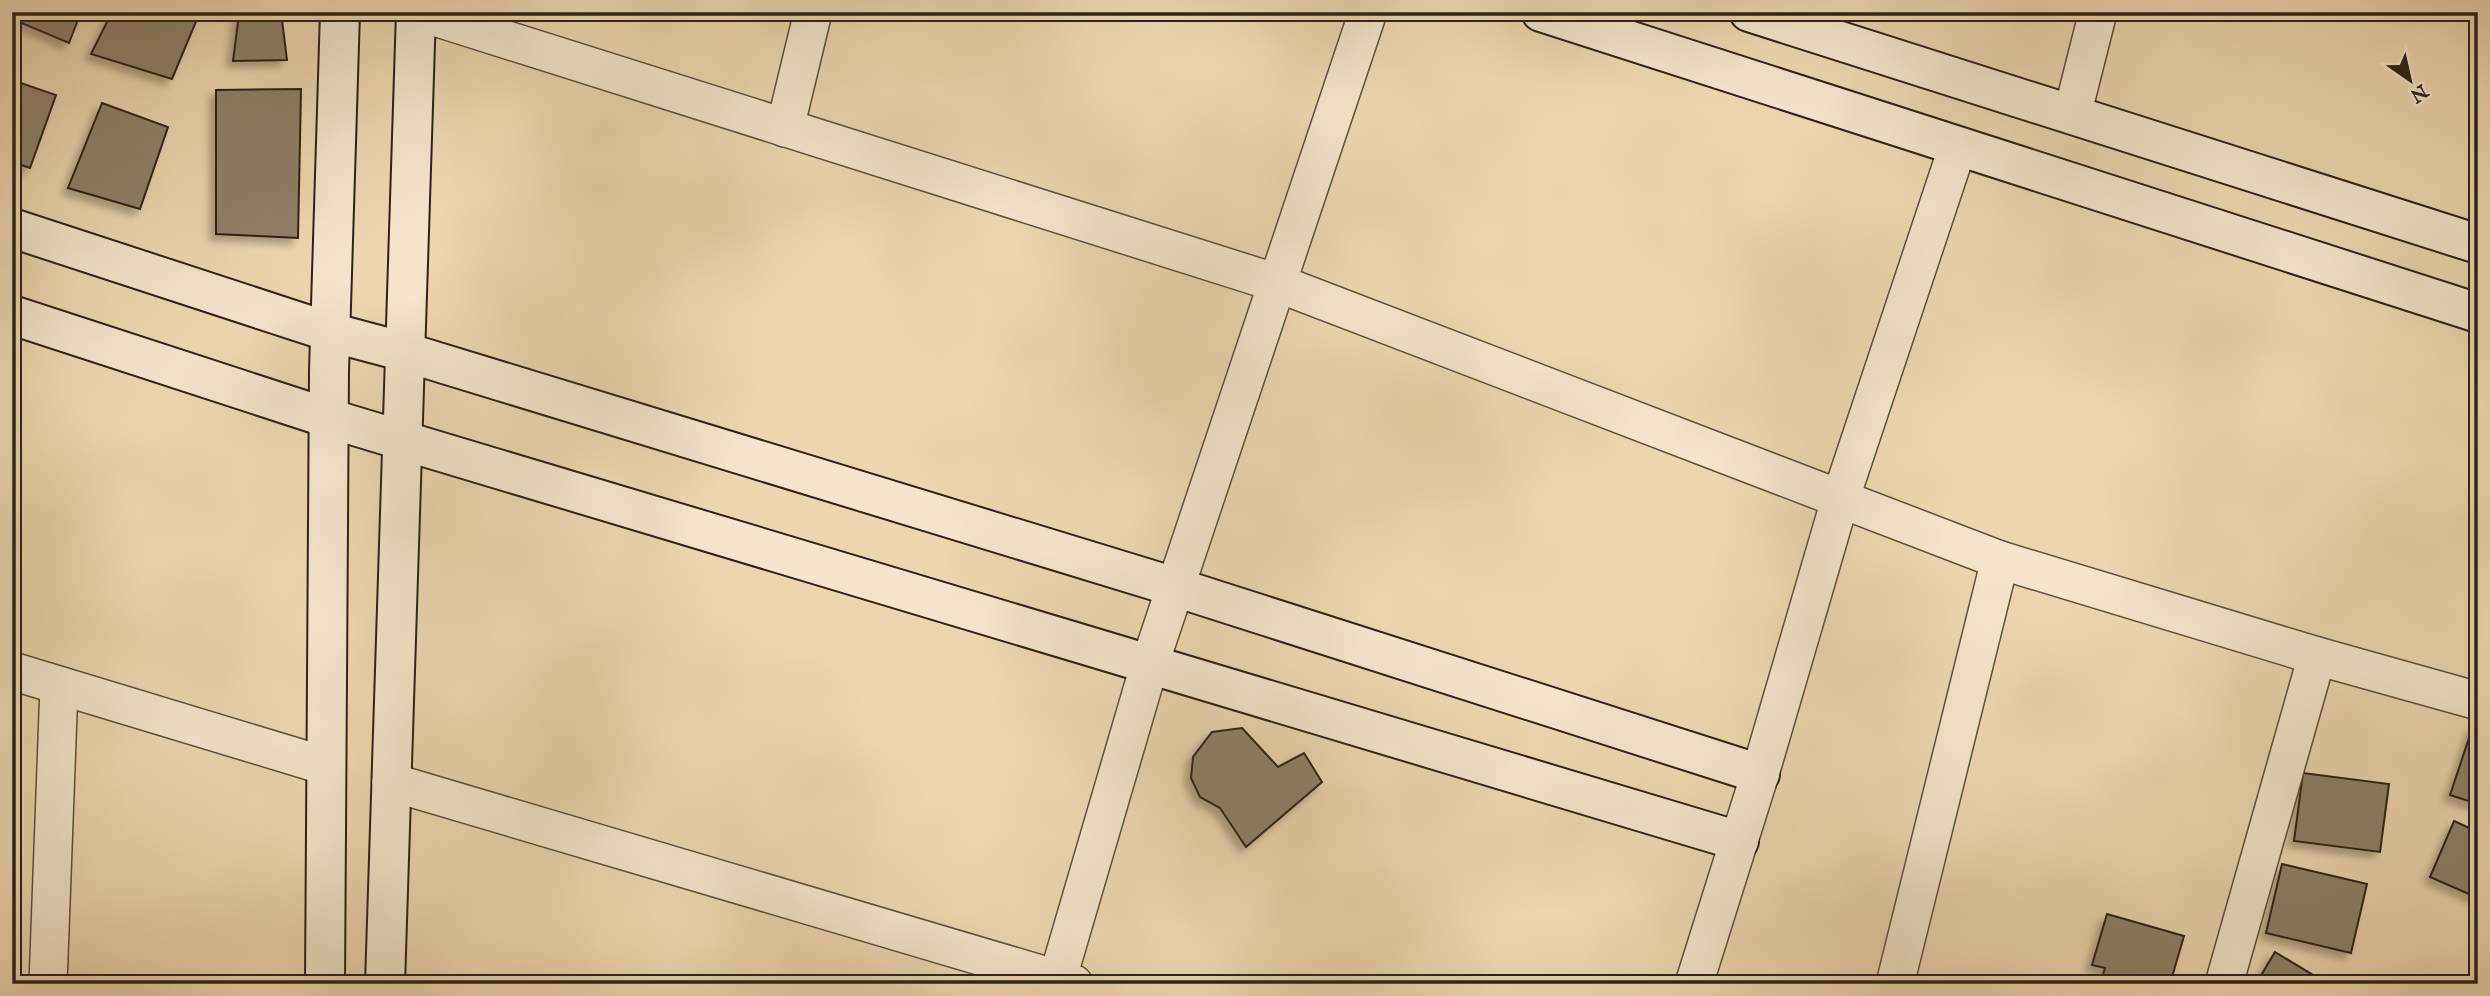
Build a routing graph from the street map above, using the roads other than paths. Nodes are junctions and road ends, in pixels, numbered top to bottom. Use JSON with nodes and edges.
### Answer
{"nodes":[{"id":1,"x":340,"y":12,"type":"edge"},
{"id":2,"x":417,"y":12,"type":"edge"},
{"id":3,"x":813,"y":12,"type":"edge"},
{"id":4,"x":1368,"y":12,"type":"edge"},
{"id":5,"x":1541,"y":12,"type":"edge"},
{"id":6,"x":1749,"y":12,"type":"edge"},
{"id":7,"x":2098,"y":12,"type":"edge"},
{"id":8,"x":2072,"y":115,"type":"junction"},
{"id":9,"x":785,"y":128,"type":"junction"},
{"id":10,"x":1958,"y":146,"type":"junction"},
{"id":11,"x":12,"y":228,"type":"edge"},
{"id":12,"x":2478,"y":244,"type":"edge"},
{"id":13,"x":1277,"y":283,"type":"junction"},
{"id":14,"x":2478,"y":313,"type":"edge"},
{"id":15,"x":12,"y":315,"type":"edge"},
{"id":16,"x":330,"y":332,"type":"junction"},
{"id":17,"x":405,"y":352,"type":"junction"},
{"id":18,"x":328,"y":418,"type":"junction"},
{"id":19,"x":402,"y":439,"type":"junction"},
{"id":20,"x":1840,"y":500,"type":"junction"},
{"id":21,"x":2000,"y":560,"type":"junction"},
{"id":22,"x":1175,"y":587,"type":"junction"},
{"id":23,"x":2317,"y":656,"type":"junction"},
{"id":24,"x":1150,"y":663,"type":"junction"},
{"id":25,"x":12,"y":671,"type":"edge"},
{"id":26,"x":59,"y":686,"type":"junction"},
{"id":27,"x":2478,"y":701,"type":"edge"},
{"id":28,"x":326,"y":766,"type":"junction"},
{"id":29,"x":1760,"y":774,"type":"junction"},
{"id":30,"x":391,"y":782,"type":"junction"},
{"id":31,"x":1739,"y":841,"type":"junction"},
{"id":32,"x":1062,"y":982,"type":"edge"},
{"id":33,"x":48,"y":984,"type":"edge"},
{"id":34,"x":325,"y":984,"type":"edge"},
{"id":35,"x":385,"y":984,"type":"edge"},
{"id":36,"x":1694,"y":984,"type":"edge"},
{"id":37,"x":1895,"y":984,"type":"edge"},
{"id":38,"x":2224,"y":984,"type":"edge"}],
"edges":[{"from":1,"to":16,"type":"street"},
{"from":2,"to":9,"type":"street"},
{"from":2,"to":17,"type":"street"},
{"from":3,"to":9,"type":"street"},
{"from":4,"to":13,"type":"street"},
{"from":5,"to":10,"type":"street"},
{"from":6,"to":8,"type":"street"},
{"from":7,"to":8,"type":"street"},
{"from":8,"to":12,"type":"street"},
{"from":9,"to":13,"type":"street"},
{"from":10,"to":14,"type":"street"},
{"from":10,"to":20,"type":"street"},
{"from":11,"to":16,"type":"street"},
{"from":13,"to":20,"type":"street"},
{"from":13,"to":22,"type":"street"},
{"from":15,"to":18,"type":"street"},
{"from":16,"to":17,"type":"street"},
{"from":16,"to":18,"type":"street"},
{"from":17,"to":19,"type":"street"},
{"from":17,"to":22,"type":"street"},
{"from":18,"to":19,"type":"street"},
{"from":18,"to":28,"type":"street"},
{"from":19,"to":24,"type":"street"},
{"from":19,"to":30,"type":"street"},
{"from":20,"to":21,"type":"street"},
{"from":20,"to":29,"type":"street"},
{"from":21,"to":23,"type":"street"},
{"from":21,"to":37,"type":"street"},
{"from":22,"to":24,"type":"street"},
{"from":22,"to":29,"type":"street"},
{"from":23,"to":27,"type":"street"},
{"from":23,"to":38,"type":"street"},
{"from":24,"to":31,"type":"street"},
{"from":24,"to":32,"type":"street"},
{"from":25,"to":26,"type":"street"},
{"from":26,"to":28,"type":"street"},
{"from":26,"to":33,"type":"street"},
{"from":28,"to":34,"type":"street"},
{"from":29,"to":31,"type":"street"},
{"from":30,"to":32,"type":"street"},
{"from":30,"to":35,"type":"street"},
{"from":31,"to":36,"type":"street"}]}
